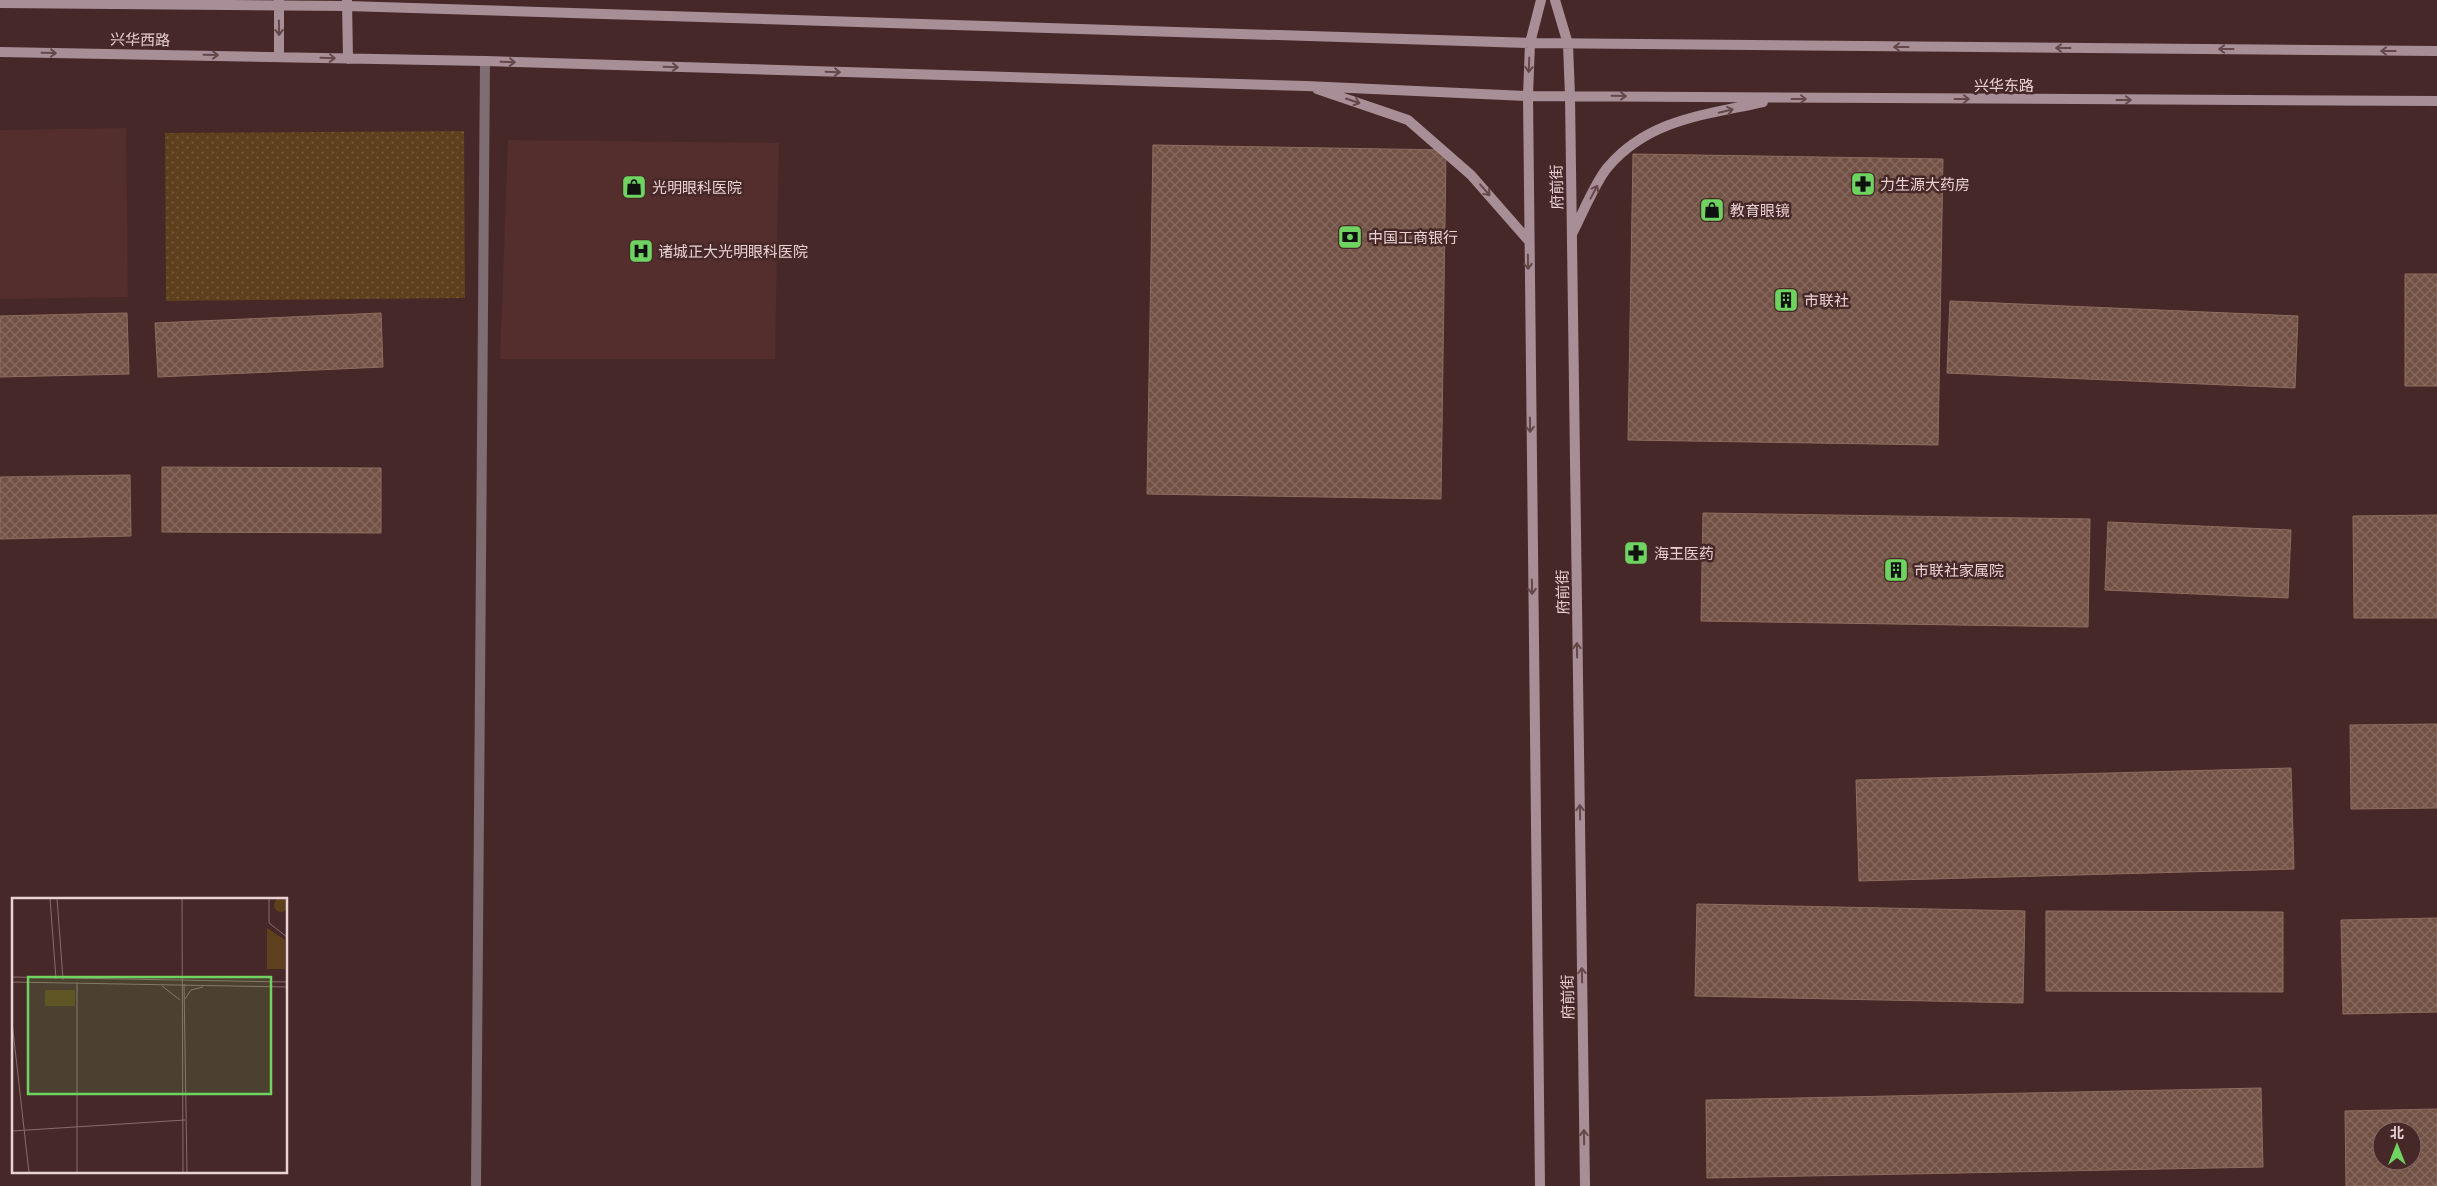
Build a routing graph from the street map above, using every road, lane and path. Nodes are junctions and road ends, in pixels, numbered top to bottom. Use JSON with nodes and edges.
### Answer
{"nodes":[{"id":1,"x":1541,"y":0,"type":"edge"},
{"id":2,"x":1555,"y":0,"type":"edge"},
{"id":3,"x":0,"y":3,"type":"edge"},
{"id":4,"x":279,"y":3,"type":"edge"},
{"id":5,"x":347,"y":3,"type":"edge"},
{"id":6,"x":1530,"y":43,"type":"junction"},
{"id":7,"x":1568,"y":44,"type":"junction"},
{"id":8,"x":2437,"y":51,"type":"edge"},
{"id":9,"x":0,"y":52,"type":"edge"},
{"id":10,"x":279,"y":56,"type":"junction"},
{"id":11,"x":348,"y":59,"type":"junction"},
{"id":12,"x":485,"y":61,"type":"junction"},
{"id":13,"x":1306,"y":86,"type":"junction"},
{"id":14,"x":1528,"y":96,"type":"junction"},
{"id":15,"x":1570,"y":96,"type":"junction"},
{"id":16,"x":1780,"y":99,"type":"junction"},
{"id":17,"x":2437,"y":101,"type":"edge"},
{"id":18,"x":1572,"y":235,"type":"junction"},
{"id":19,"x":1528,"y":240,"type":"junction"},
{"id":20,"x":476,"y":1186,"type":"edge"},
{"id":21,"x":1540,"y":1186,"type":"edge"},
{"id":22,"x":1585,"y":1186,"type":"edge"}],
"edges":[{"from":1,"to":6,"type":"main road","name":"府前街"},
{"from":2,"to":7,"type":"main road","name":"府前街"},
{"from":3,"to":4,"type":"main road"},
{"from":4,"to":5,"type":"main road"},
{"from":4,"to":10,"type":"main road","one_way":true},
{"from":5,"to":6,"type":"main road"},
{"from":5,"to":11,"type":"main road"},
{"from":6,"to":7,"type":"main road"},
{"from":6,"to":14,"type":"main road","name":"府前街","one_way":true},
{"from":8,"to":7,"type":"main road","one_way":true},
{"from":7,"to":15,"type":"main road","name":"府前街"},
{"from":9,"to":10,"type":"main road","name":"兴华西路","one_way":true},
{"from":10,"to":11,"type":"main road","name":"兴华西路","one_way":true},
{"from":11,"to":12,"type":"main road","name":"兴华西路"},
{"from":12,"to":13,"type":"main road","name":"兴华西路","one_way":true},
{"from":12,"to":20,"type":"street"},
{"from":13,"to":14,"type":"main road","name":"兴华东路"},
{"from":13,"to":19,"type":"main road","one_way":true},
{"from":14,"to":15,"type":"main road","name":"兴华东路"},
{"from":14,"to":19,"type":"main road","name":"府前街"},
{"from":15,"to":16,"type":"main road","name":"兴华东路","one_way":true},
{"from":15,"to":18,"type":"main road","name":"府前街"},
{"from":16,"to":17,"type":"main road","name":"兴华东路","one_way":true},
{"from":18,"to":16,"type":"main road","one_way":true},
{"from":22,"to":18,"type":"main road","name":"府前街","one_way":true},
{"from":19,"to":21,"type":"main road","name":"府前街","one_way":true}]}
